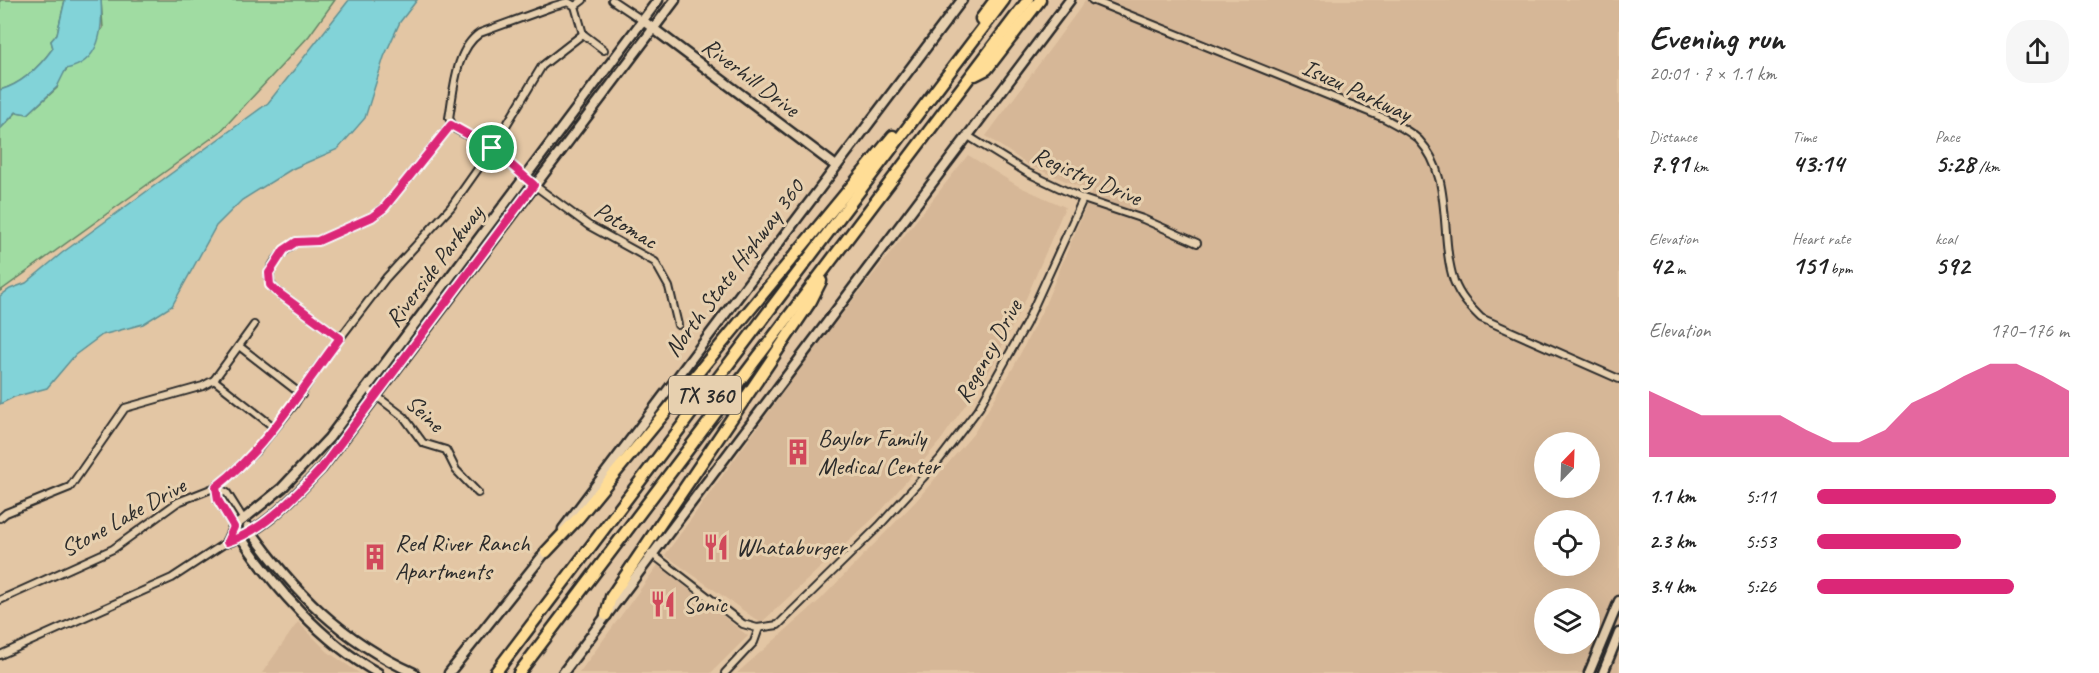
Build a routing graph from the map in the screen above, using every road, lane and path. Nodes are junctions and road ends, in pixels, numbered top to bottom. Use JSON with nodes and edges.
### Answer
{"nodes":[{"id":1,"x":583,"y":0,"type":"edge"},
{"id":2,"x":612,"y":0,"type":"edge"},
{"id":3,"x":658,"y":0,"type":"edge"},
{"id":4,"x":675,"y":0,"type":"edge"},
{"id":5,"x":962,"y":0,"type":"edge"},
{"id":6,"x":995,"y":0,"type":"edge"},
{"id":7,"x":1004,"y":0,"type":"edge"},
{"id":8,"x":1028,"y":0,"type":"edge"},
{"id":9,"x":1040,"y":0,"type":"edge"},
{"id":10,"x":1070,"y":0,"type":"edge"},
{"id":11,"x":1092,"y":0,"type":"edge"},
{"id":12,"x":575,"y":6,"type":"junction"},
{"id":13,"x":642,"y":20,"type":"junction"},
{"id":14,"x":653,"y":28,"type":"junction"},
{"id":15,"x":583,"y":34,"type":"junction"},
{"id":16,"x":604,"y":50,"type":"dead end"},
{"id":17,"x":966,"y":52,"type":"junction"},
{"id":18,"x":972,"y":76,"type":"junction"},
{"id":19,"x":916,"y":117,"type":"junction"},
{"id":20,"x":451,"y":125,"type":"junction"},
{"id":21,"x":968,"y":136,"type":"junction"},
{"id":22,"x":492,"y":148,"type":"junction"},
{"id":23,"x":836,"y":166,"type":"junction"},
{"id":24,"x":525,"y":177,"type":"junction"},
{"id":25,"x":534,"y":185,"type":"junction"},
{"id":26,"x":1083,"y":199,"type":"junction"},
{"id":27,"x":1197,"y":243,"type":"dead end"},
{"id":28,"x":831,"y":259,"type":"junction"},
{"id":29,"x":254,"y":325,"type":"dead end"},
{"id":30,"x":678,"y":325,"type":"dead end"},
{"id":31,"x":340,"y":338,"type":"junction"},
{"id":32,"x":238,"y":346,"type":"junction"},
{"id":33,"x":1619,"y":379,"type":"edge"},
{"id":34,"x":214,"y":380,"type":"junction"},
{"id":35,"x":366,"y":388,"type":"junction"},
{"id":36,"x":302,"y":395,"type":"junction"},
{"id":37,"x":376,"y":395,"type":"junction"},
{"id":38,"x":275,"y":428,"type":"junction"},
{"id":39,"x":216,"y":487,"type":"junction"},
{"id":40,"x":478,"y":493,"type":"dead end"},
{"id":41,"x":0,"y":518,"type":"edge"},
{"id":42,"x":244,"y":520,"type":"junction"},
{"id":43,"x":234,"y":527,"type":"junction"},
{"id":44,"x":251,"y":530,"type":"junction"},
{"id":45,"x":241,"y":538,"type":"junction"},
{"id":46,"x":227,"y":542,"type":"junction"},
{"id":47,"x":546,"y":552,"type":"junction"},
{"id":48,"x":651,"y":553,"type":"junction"},
{"id":49,"x":0,"y":600,"type":"edge"},
{"id":50,"x":1619,"y":601,"type":"edge"},
{"id":51,"x":606,"y":615,"type":"junction"},
{"id":52,"x":330,"y":622,"type":"junction"},
{"id":53,"x":759,"y":628,"type":"junction"},
{"id":54,"x":324,"y":633,"type":"junction"},
{"id":55,"x":1619,"y":633,"type":"edge"},
{"id":56,"x":0,"y":655,"type":"edge"},
{"id":57,"x":378,"y":673,"type":"edge"},
{"id":58,"x":414,"y":673,"type":"edge"},
{"id":59,"x":449,"y":673,"type":"edge"},
{"id":60,"x":495,"y":673,"type":"edge"},
{"id":61,"x":519,"y":673,"type":"edge"},
{"id":62,"x":563,"y":673,"type":"edge"},
{"id":63,"x":725,"y":673,"type":"edge"},
{"id":64,"x":1588,"y":673,"type":"edge"},
{"id":65,"x":1603,"y":673,"type":"edge"}],
"edges":[{"from":1,"to":12,"type":"street"},
{"from":2,"to":13,"type":"street"},
{"from":3,"to":13,"type":"street","name":"Riverside Parkway"},
{"from":4,"to":14,"type":"street","name":"Riverside Parkway"},
{"from":5,"to":23,"type":"street","name":"North State Highway 360"},
{"from":6,"to":17,"type":"highway"},
{"from":7,"to":17,"type":"highway","number":"TX 360"},
{"from":8,"to":18,"type":"highway","number":"TX 360"},
{"from":9,"to":18,"type":"highway"},
{"from":10,"to":21,"type":"street"},
{"from":11,"to":33,"type":"street","name":"Isuzu Parkway"},
{"from":12,"to":15,"type":"street"},
{"from":12,"to":20,"type":"street"},
{"from":13,"to":14,"type":"street","name":"Riverhill Drive"},
{"from":13,"to":24,"type":"street","name":"Riverside Parkway"},
{"from":14,"to":23,"type":"street","name":"Riverhill Drive"},
{"from":14,"to":25,"type":"street","name":"Riverside Parkway"},
{"from":15,"to":16,"type":"street"},
{"from":15,"to":22,"type":"street","name":"Stone Lake Drive"},
{"from":17,"to":19,"type":"highway","number":"TX 360"},
{"from":18,"to":28,"type":"highway","number":"TX 360"},
{"from":19,"to":47,"type":"highway"},
{"from":19,"to":60,"type":"highway","number":"TX 360"},
{"from":20,"to":22,"type":"street","name":"Potomac"},
{"from":20,"to":31,"type":"street"},
{"from":21,"to":26,"type":"street","name":"Registry Drive"},
{"from":21,"to":48,"type":"street"},
{"from":22,"to":24,"type":"street","name":"Potomac"},
{"from":22,"to":31,"type":"street","name":"Stone Lake Drive"},
{"from":23,"to":47,"type":"street","name":"North State Highway 360"},
{"from":24,"to":25,"type":"street","name":"Potomac"},
{"from":24,"to":35,"type":"street","name":"Riverside Parkway"},
{"from":25,"to":30,"type":"street","name":"Potomac"},
{"from":25,"to":37,"type":"street","name":"Riverside Parkway"},
{"from":26,"to":27,"type":"street","name":"Registry Drive"},
{"from":26,"to":53,"type":"street","name":"Regency Drive"},
{"from":28,"to":51,"type":"highway"},
{"from":28,"to":61,"type":"highway","number":"TX 360"},
{"from":29,"to":32,"type":"street"},
{"from":31,"to":36,"type":"street","name":"Stone Lake Drive"},
{"from":32,"to":34,"type":"street"},
{"from":32,"to":36,"type":"street"},
{"from":34,"to":38,"type":"street"},
{"from":34,"to":41,"type":"street"},
{"from":35,"to":37,"type":"street","name":"Seine"},
{"from":35,"to":42,"type":"street","name":"Riverside Parkway"},
{"from":36,"to":38,"type":"street","name":"Stone Lake Drive"},
{"from":37,"to":40,"type":"street","name":"Seine"},
{"from":37,"to":44,"type":"street","name":"Riverside Parkway"},
{"from":38,"to":39,"type":"street","name":"Stone Lake Drive"},
{"from":39,"to":42,"type":"street"},
{"from":39,"to":43,"type":"street"},
{"from":39,"to":49,"type":"street","name":"Stone Lake Drive"},
{"from":42,"to":43,"type":"street","name":"Riverside Parkway"},
{"from":42,"to":44,"type":"street"},
{"from":43,"to":45,"type":"street"},
{"from":43,"to":46,"type":"street","name":"Riverside Parkway"},
{"from":44,"to":45,"type":"street","name":"Riverside Parkway"},
{"from":44,"to":52,"type":"street"},
{"from":45,"to":46,"type":"street","name":"Riverside Parkway"},
{"from":45,"to":54,"type":"street"},
{"from":46,"to":56,"type":"street","name":"Riverside Parkway"},
{"from":47,"to":59,"type":"street","name":"North State Highway 360"},
{"from":48,"to":51,"type":"street"},
{"from":48,"to":53,"type":"street"},
{"from":50,"to":64,"type":"street"},
{"from":51,"to":62,"type":"street"},
{"from":52,"to":54,"type":"street"},
{"from":52,"to":58,"type":"street"},
{"from":53,"to":63,"type":"street"},
{"from":54,"to":57,"type":"street"},
{"from":55,"to":65,"type":"street"}]}
